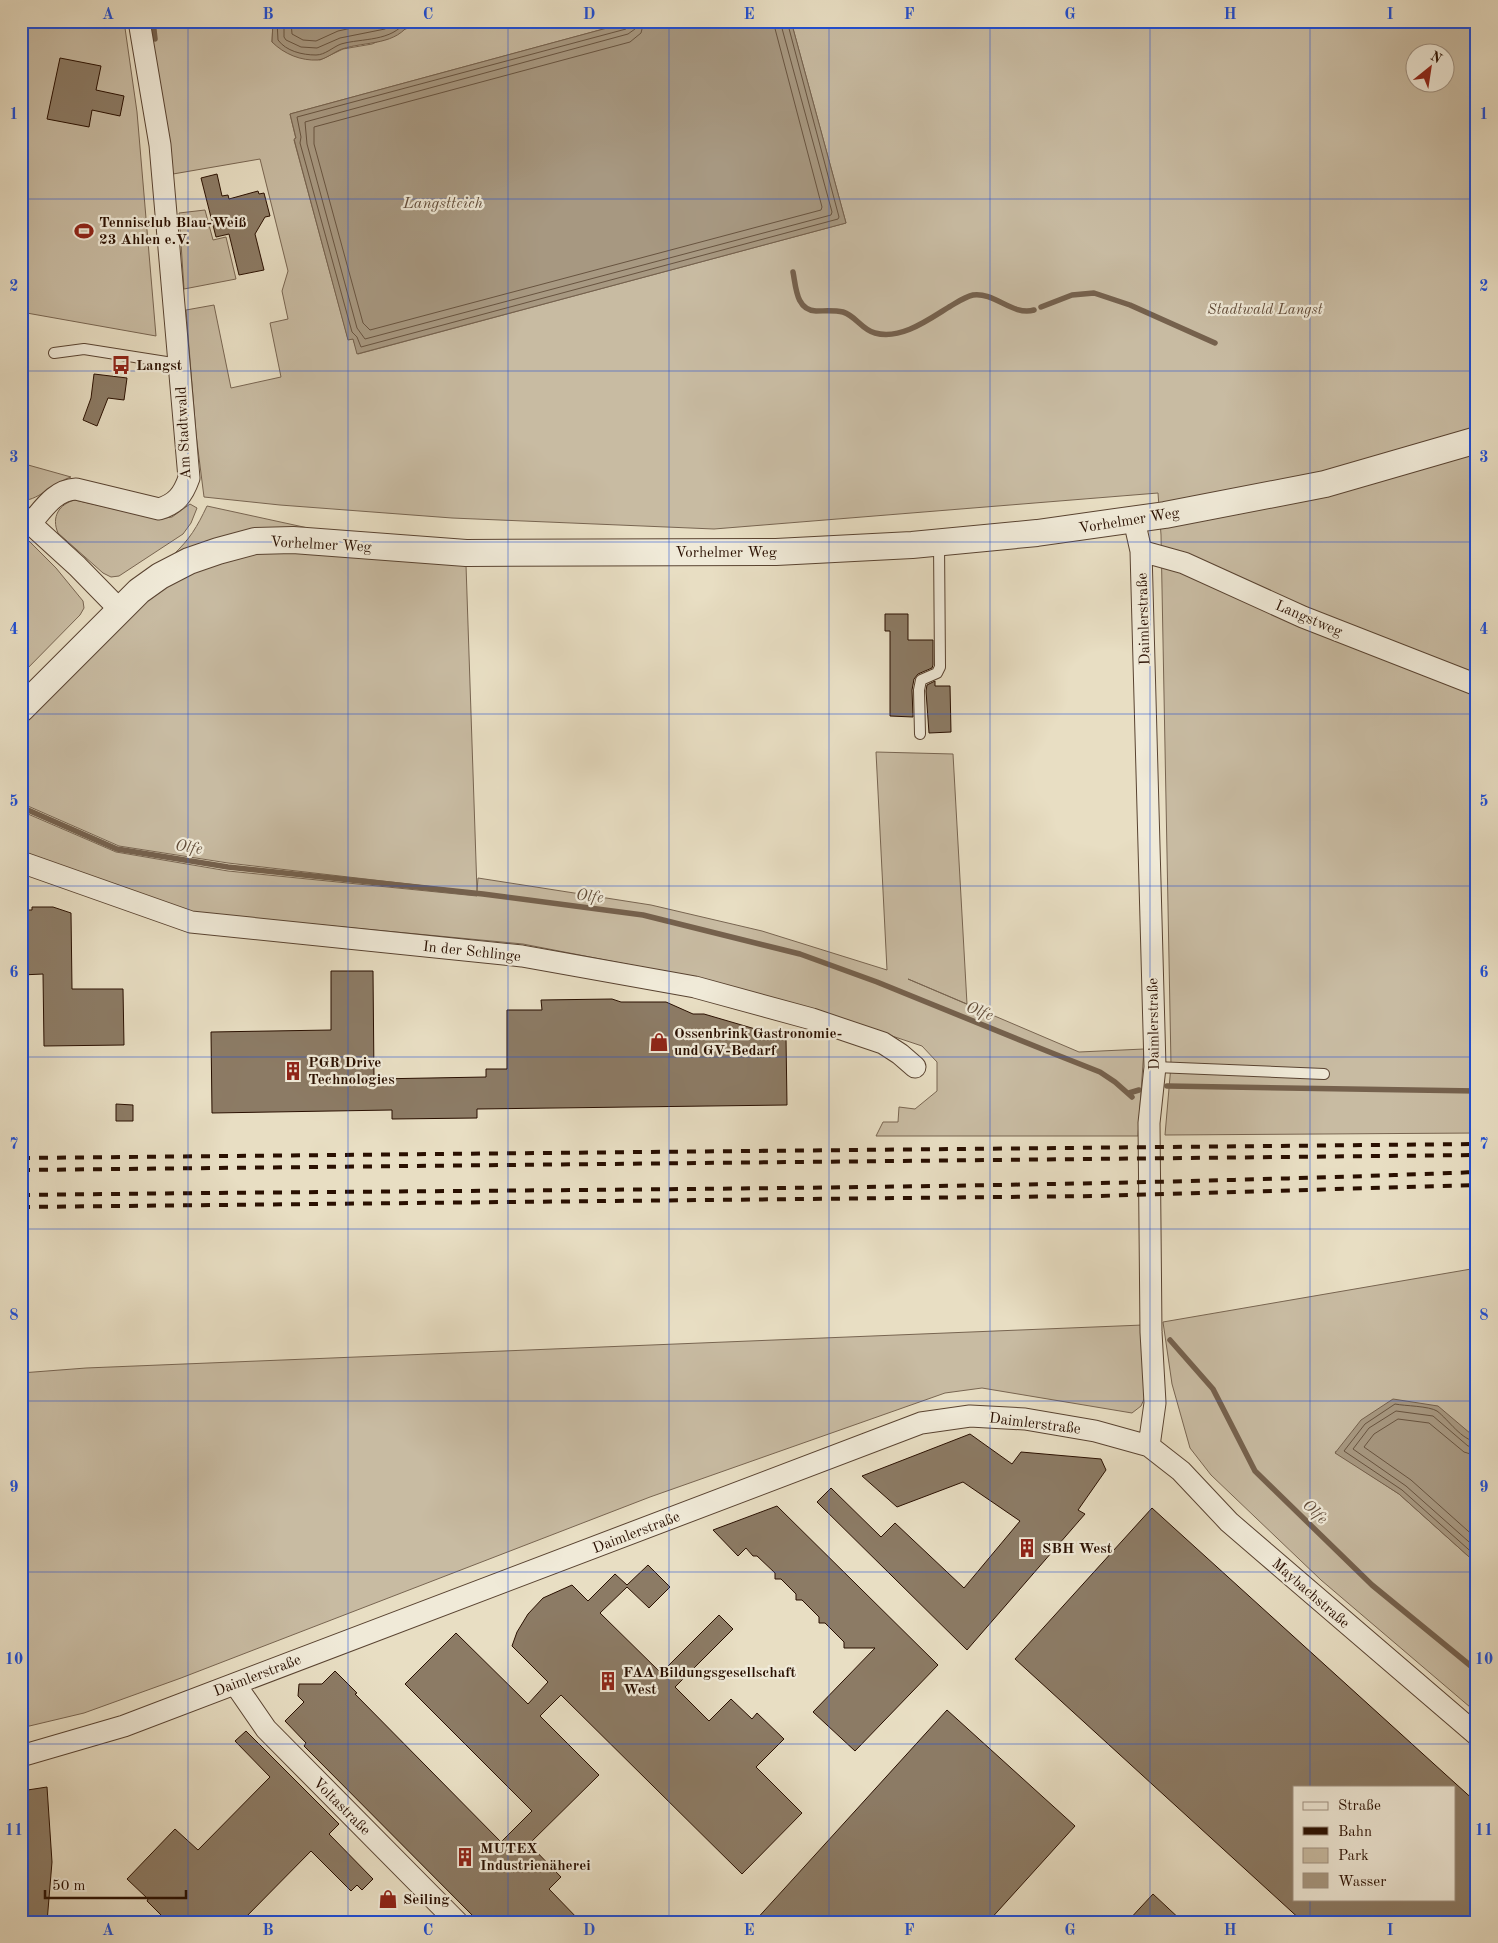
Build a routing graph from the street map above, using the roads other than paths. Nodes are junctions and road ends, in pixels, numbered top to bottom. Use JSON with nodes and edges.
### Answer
{"nodes":[{"id":1,"x":139,"y":21,"type":"edge"},
{"id":2,"x":54,"y":353,"type":"dead end"},
{"id":3,"x":179,"y":364,"type":"junction"},
{"id":4,"x":1477,"y":440,"type":"edge"},
{"id":5,"x":26,"y":519,"type":"edge"},
{"id":6,"x":1134,"y":520,"type":"junction"},
{"id":7,"x":939,"y":542,"type":"junction"},
{"id":8,"x":1141,"y":551,"type":"junction"},
{"id":9,"x":120,"y":610,"type":"junction"},
{"id":10,"x":1477,"y":685,"type":"edge"},
{"id":11,"x":21,"y":709,"type":"edge"},
{"id":12,"x":920,"y":734,"type":"dead end"},
{"id":13,"x":21,"y":862,"type":"edge"},
{"id":14,"x":915,"y":1067,"type":"dead end"},
{"id":15,"x":1155,"y":1067,"type":"junction"},
{"id":16,"x":1324,"y":1074,"type":"dead end"},
{"id":17,"x":1149,"y":1446,"type":"junction"},
{"id":18,"x":235,"y":1684,"type":"junction"},
{"id":19,"x":1477,"y":1735,"type":"edge"},
{"id":20,"x":21,"y":1756,"type":"edge"},
{"id":21,"x":457,"y":1922,"type":"edge"}],
"edges":[{"from":1,"to":3,"type":"street","name":"Am Stadtwald"},
{"from":2,"to":3,"type":"lane"},
{"from":3,"to":5,"type":"street","name":"Am Stadtwald"},
{"from":4,"to":6,"type":"street","name":"Vorhelmer Weg"},
{"from":5,"to":9,"type":"street"},
{"from":6,"to":7,"type":"street","name":"Vorhelmer Weg"},
{"from":6,"to":8,"type":"street","name":"Daimlerstraße"},
{"from":7,"to":9,"type":"street","name":"Vorhelmer Weg"},
{"from":7,"to":12,"type":"lane"},
{"from":8,"to":10,"type":"street","name":"Langstweg"},
{"from":8,"to":15,"type":"street","name":"Daimlerstraße"},
{"from":9,"to":11,"type":"street","name":"Vorhelmer Weg"},
{"from":13,"to":14,"type":"street","name":"In der Schlinge"},
{"from":15,"to":16,"type":"lane"},
{"from":15,"to":17,"type":"street","name":"Daimlerstraße"},
{"from":17,"to":18,"type":"street","name":"Daimlerstraße"},
{"from":17,"to":19,"type":"street","name":"Maybachstraße"},
{"from":18,"to":20,"type":"street","name":"Daimlerstraße"},
{"from":18,"to":21,"type":"street","name":"Voltastraße"}]}
